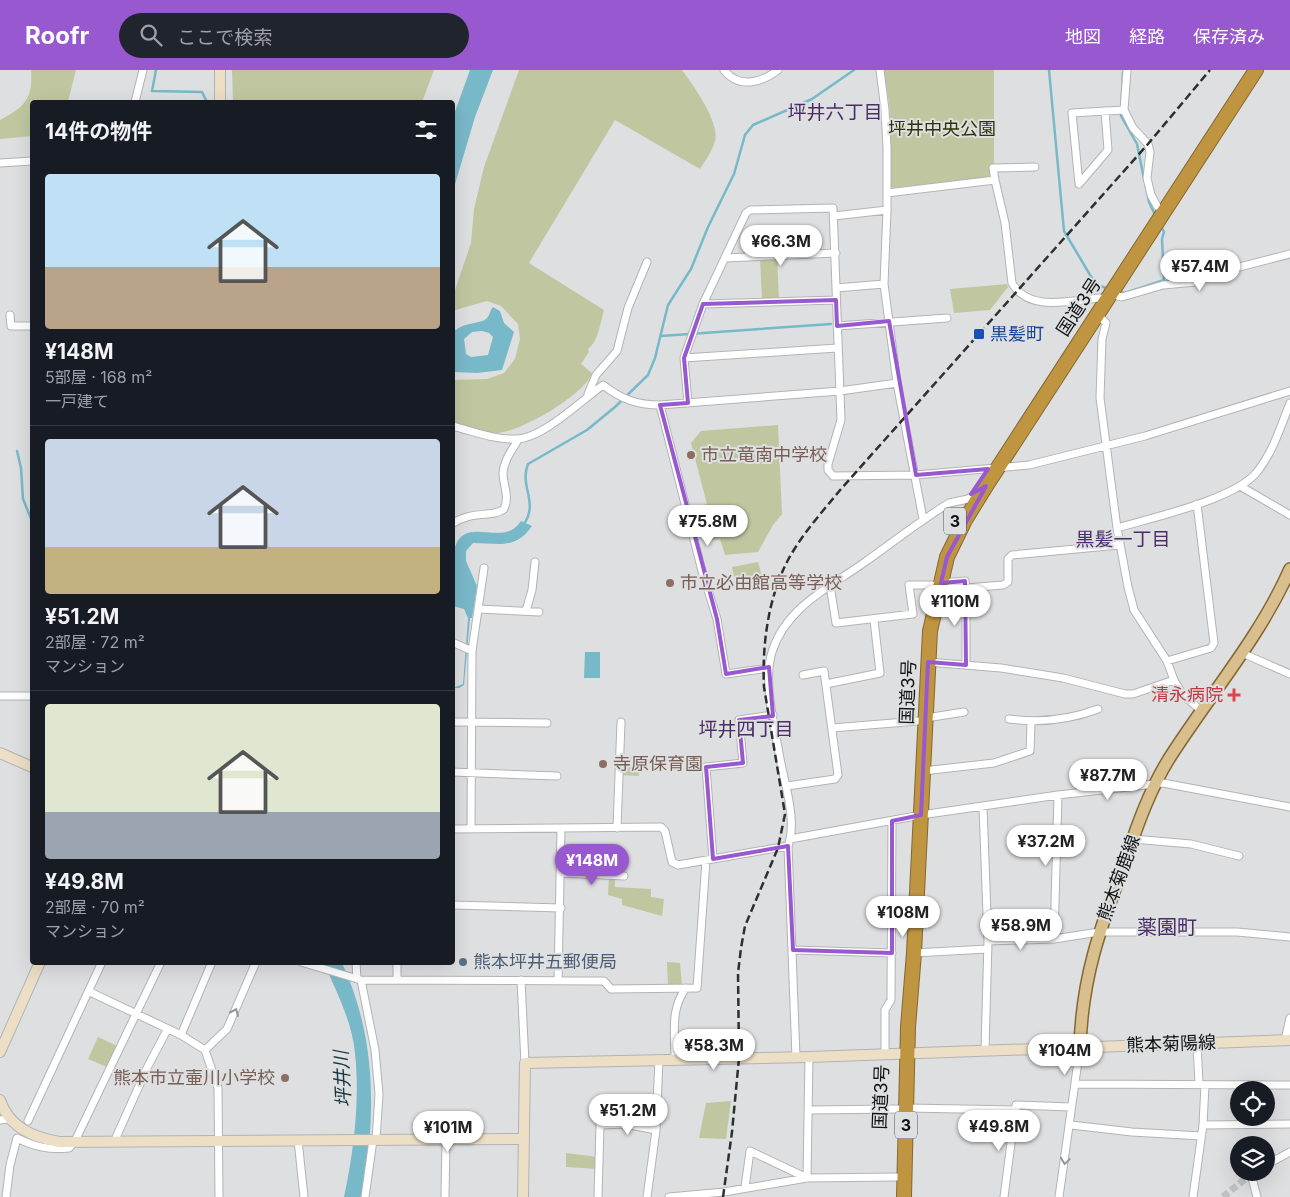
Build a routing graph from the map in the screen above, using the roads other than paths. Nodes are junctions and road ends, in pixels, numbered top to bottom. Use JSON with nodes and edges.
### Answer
{"nodes":[{"id":1,"x":143,"y":70,"type":"edge"},
{"id":2,"x":220,"y":70,"type":"edge"},
{"id":3,"x":724,"y":70,"type":"edge"},
{"id":4,"x":778,"y":70,"type":"edge"},
{"id":5,"x":880,"y":70,"type":"edge"},
{"id":6,"x":1127,"y":70,"type":"edge"},
{"id":7,"x":1247,"y":70,"type":"edge"},
{"id":8,"x":1256,"y":70,"type":"edge"},
{"id":9,"x":136,"y":100,"type":"edge"},
{"id":10,"x":220,"y":100,"type":"edge"},
{"id":11,"x":1121,"y":110,"type":"junction"},
{"id":12,"x":1105,"y":111,"type":"junction"},
{"id":13,"x":30,"y":161,"type":"edge"},
{"id":14,"x":0,"y":163,"type":"edge"},
{"id":15,"x":1035,"y":167,"type":"dead end"},
{"id":16,"x":995,"y":180,"type":"junction"},
{"id":17,"x":887,"y":193,"type":"junction"},
{"id":18,"x":1157,"y":206,"type":"junction"},
{"id":19,"x":887,"y":210,"type":"junction"},
{"id":20,"x":834,"y":216,"type":"junction"},
{"id":21,"x":836,"y":253,"type":"junction"},
{"id":22,"x":1290,"y":254,"type":"edge"},
{"id":23,"x":725,"y":258,"type":"junction"},
{"id":24,"x":647,"y":262,"type":"dead end"},
{"id":25,"x":884,"y":284,"type":"junction"},
{"id":26,"x":836,"y":288,"type":"junction"},
{"id":27,"x":1105,"y":296,"type":"junction"},
{"id":28,"x":836,"y":300,"type":"junction"},
{"id":29,"x":703,"y":304,"type":"junction"},
{"id":30,"x":1096,"y":314,"type":"junction"},
{"id":31,"x":10,"y":315,"type":"dead end"},
{"id":32,"x":947,"y":318,"type":"dead end"},
{"id":33,"x":889,"y":321,"type":"junction"},
{"id":34,"x":30,"y":326,"type":"edge"},
{"id":35,"x":837,"y":326,"type":"junction"},
{"id":36,"x":837,"y":348,"type":"junction"},
{"id":37,"x":684,"y":358,"type":"junction"},
{"id":38,"x":897,"y":383,"type":"junction"},
{"id":39,"x":840,"y":391,"type":"junction"},
{"id":40,"x":1290,"y":391,"type":"edge"},
{"id":41,"x":586,"y":398,"type":"junction"},
{"id":42,"x":688,"y":403,"type":"junction"},
{"id":43,"x":1290,"y":403,"type":"edge"},
{"id":44,"x":660,"y":405,"type":"junction"},
{"id":45,"x":455,"y":427,"type":"edge"},
{"id":46,"x":518,"y":440,"type":"junction"},
{"id":47,"x":1106,"y":447,"type":"junction"},
{"id":48,"x":993,"y":469,"type":"junction"},
{"id":49,"x":916,"y":475,"type":"junction"},
{"id":50,"x":986,"y":486,"type":"junction"},
{"id":51,"x":1240,"y":486,"type":"junction"},
{"id":52,"x":968,"y":500,"type":"junction"},
{"id":53,"x":1197,"y":504,"type":"junction"},
{"id":54,"x":1290,"y":515,"type":"edge"},
{"id":55,"x":923,"y":519,"type":"junction"},
{"id":56,"x":455,"y":522,"type":"edge"},
{"id":57,"x":1116,"y":528,"type":"junction"},
{"id":58,"x":1119,"y":545,"type":"junction"},
{"id":59,"x":535,"y":562,"type":"dead end"},
{"id":60,"x":484,"y":568,"type":"dead end"},
{"id":61,"x":1290,"y":569,"type":"edge"},
{"id":62,"x":936,"y":584,"type":"junction"},
{"id":63,"x":830,"y":585,"type":"junction"},
{"id":64,"x":966,"y":588,"type":"junction"},
{"id":65,"x":478,"y":609,"type":"junction"},
{"id":66,"x":526,"y":611,"type":"junction"},
{"id":67,"x":539,"y":612,"type":"dead end"},
{"id":68,"x":874,"y":620,"type":"junction"},
{"id":69,"x":455,"y":643,"type":"edge"},
{"id":70,"x":472,"y":651,"type":"junction"},
{"id":71,"x":1242,"y":653,"type":"junction"},
{"id":72,"x":1167,"y":661,"type":"junction"},
{"id":73,"x":928,"y":662,"type":"junction"},
{"id":74,"x":966,"y":665,"type":"junction"},
{"id":75,"x":769,"y":668,"type":"junction"},
{"id":76,"x":803,"y":674,"type":"dead end"},
{"id":77,"x":1290,"y":674,"type":"edge"},
{"id":78,"x":1174,"y":680,"type":"junction"},
{"id":79,"x":826,"y":684,"type":"junction"},
{"id":80,"x":0,"y":696,"type":"edge"},
{"id":81,"x":30,"y":696,"type":"edge"},
{"id":82,"x":1098,"y":709,"type":"dead end"},
{"id":83,"x":1202,"y":711,"type":"junction"},
{"id":84,"x":964,"y":712,"type":"dead end"},
{"id":85,"x":772,"y":715,"type":"junction"},
{"id":86,"x":922,"y":719,"type":"junction"},
{"id":87,"x":1009,"y":720,"type":"dead end"},
{"id":88,"x":455,"y":722,"type":"edge"},
{"id":89,"x":471,"y":722,"type":"junction"},
{"id":90,"x":621,"y":722,"type":"dead end"},
{"id":91,"x":1031,"y":722,"type":"junction"},
{"id":92,"x":547,"y":723,"type":"dead end"},
{"id":93,"x":832,"y":728,"type":"junction"},
{"id":94,"x":0,"y":753,"type":"edge"},
{"id":95,"x":30,"y":766,"type":"edge"},
{"id":96,"x":923,"y":770,"type":"junction"},
{"id":97,"x":455,"y":772,"type":"edge"},
{"id":98,"x":471,"y":772,"type":"junction"},
{"id":99,"x":557,"y":776,"type":"dead end"},
{"id":100,"x":1155,"y":784,"type":"junction"},
{"id":101,"x":787,"y":786,"type":"junction"},
{"id":102,"x":1058,"y":795,"type":"junction"},
{"id":103,"x":983,"y":807,"type":"junction"},
{"id":104,"x":1290,"y":807,"type":"edge"},
{"id":105,"x":918,"y":816,"type":"junction"},
{"id":106,"x":892,"y":821,"type":"junction"},
{"id":107,"x":470,"y":828,"type":"junction"},
{"id":108,"x":617,"y":828,"type":"junction"},
{"id":109,"x":455,"y":829,"type":"edge"},
{"id":110,"x":561,"y":829,"type":"junction"},
{"id":111,"x":1132,"y":839,"type":"junction"},
{"id":112,"x":789,"y":843,"type":"junction"},
{"id":113,"x":1239,"y":856,"type":"dead end"},
{"id":114,"x":710,"y":860,"type":"junction"},
{"id":115,"x":561,"y":873,"type":"junction"},
{"id":116,"x":624,"y":876,"type":"dead end"},
{"id":117,"x":455,"y":905,"type":"edge"},
{"id":118,"x":560,"y":908,"type":"junction"},
{"id":119,"x":1099,"y":932,"type":"junction"},
{"id":120,"x":1290,"y":937,"type":"edge"},
{"id":121,"x":1054,"y":939,"type":"junction"},
{"id":122,"x":988,"y":941,"type":"junction"},
{"id":123,"x":988,"y":949,"type":"junction"},
{"id":124,"x":793,"y":950,"type":"junction"},
{"id":125,"x":892,"y":953,"type":"junction"},
{"id":126,"x":914,"y":953,"type":"junction"},
{"id":127,"x":39,"y":965,"type":"edge"},
{"id":128,"x":101,"y":965,"type":"edge"},
{"id":129,"x":160,"y":965,"type":"edge"},
{"id":130,"x":211,"y":965,"type":"edge"},
{"id":131,"x":255,"y":965,"type":"edge"},
{"id":132,"x":308,"y":965,"type":"edge"},
{"id":133,"x":356,"y":965,"type":"edge"},
{"id":134,"x":396,"y":965,"type":"edge"},
{"id":135,"x":358,"y":979,"type":"junction"},
{"id":136,"x":397,"y":980,"type":"junction"},
{"id":137,"x":521,"y":980,"type":"junction"},
{"id":138,"x":558,"y":980,"type":"junction"},
{"id":139,"x":686,"y":988,"type":"junction"},
{"id":140,"x":90,"y":992,"type":"junction"},
{"id":141,"x":136,"y":1014,"type":"junction"},
{"id":142,"x":1290,"y":1018,"type":"edge"},
{"id":143,"x":167,"y":1030,"type":"junction"},
{"id":144,"x":181,"y":1035,"type":"junction"},
{"id":145,"x":1288,"y":1040,"type":"edge"},
{"id":146,"x":1198,"y":1044,"type":"junction"},
{"id":147,"x":1080,"y":1047,"type":"junction"},
{"id":148,"x":205,"y":1050,"type":"junction"},
{"id":149,"x":985,"y":1050,"type":"junction"},
{"id":150,"x":0,"y":1052,"type":"edge"},
{"id":151,"x":885,"y":1053,"type":"junction"},
{"id":152,"x":905,"y":1053,"type":"junction"},
{"id":153,"x":796,"y":1057,"type":"junction"},
{"id":154,"x":809,"y":1057,"type":"junction"},
{"id":155,"x":675,"y":1058,"type":"junction"},
{"id":156,"x":659,"y":1059,"type":"junction"},
{"id":157,"x":525,"y":1063,"type":"junction"},
{"id":158,"x":1075,"y":1084,"type":"junction"},
{"id":159,"x":1202,"y":1084,"type":"junction"},
{"id":160,"x":1290,"y":1085,"type":"edge"},
{"id":161,"x":0,"y":1100,"type":"edge"},
{"id":162,"x":1071,"y":1107,"type":"junction"},
{"id":163,"x":903,"y":1108,"type":"junction"},
{"id":164,"x":808,"y":1110,"type":"junction"},
{"id":165,"x":1016,"y":1110,"type":"junction"},
{"id":166,"x":4,"y":1119,"type":"edge"},
{"id":167,"x":28,"y":1121,"type":"dead end"},
{"id":168,"x":1290,"y":1124,"type":"edge"},
{"id":169,"x":1071,"y":1125,"type":"junction"},
{"id":170,"x":1203,"y":1125,"type":"junction"},
{"id":171,"x":656,"y":1130,"type":"junction"},
{"id":172,"x":1201,"y":1136,"type":"junction"},
{"id":173,"x":218,"y":1140,"type":"junction"},
{"id":174,"x":298,"y":1140,"type":"junction"},
{"id":175,"x":375,"y":1140,"type":"junction"},
{"id":176,"x":446,"y":1140,"type":"junction"},
{"id":177,"x":522,"y":1140,"type":"junction"},
{"id":178,"x":74,"y":1141,"type":"junction"},
{"id":179,"x":114,"y":1142,"type":"junction"},
{"id":180,"x":1290,"y":1152,"type":"edge"},
{"id":181,"x":1275,"y":1160,"type":"edge"},
{"id":182,"x":898,"y":1177,"type":"junction"},
{"id":183,"x":807,"y":1178,"type":"junction"},
{"id":184,"x":1254,"y":1181,"type":"edge"},
{"id":185,"x":740,"y":1192,"type":"edge"},
{"id":186,"x":6,"y":1197,"type":"edge"},
{"id":187,"x":220,"y":1197,"type":"edge"},
{"id":188,"x":304,"y":1197,"type":"edge"},
{"id":189,"x":365,"y":1197,"type":"edge"},
{"id":190,"x":445,"y":1197,"type":"edge"},
{"id":191,"x":523,"y":1197,"type":"edge"},
{"id":192,"x":598,"y":1197,"type":"edge"},
{"id":193,"x":647,"y":1197,"type":"edge"},
{"id":194,"x":669,"y":1197,"type":"edge"},
{"id":195,"x":898,"y":1197,"type":"edge"},
{"id":196,"x":904,"y":1197,"type":"edge"},
{"id":197,"x":1004,"y":1197,"type":"edge"},
{"id":198,"x":1059,"y":1197,"type":"edge"},
{"id":199,"x":1193,"y":1197,"type":"edge"},
{"id":200,"x":1258,"y":1197,"type":"edge"}],
"edges":[{"from":1,"to":9,"type":"street"},
{"from":2,"to":10,"type":"street"},
{"from":3,"to":4,"type":"street"},
{"from":5,"to":17,"type":"street"},
{"from":6,"to":11,"type":"street"},
{"from":7,"to":18,"type":"highway","name":"国道3号","number":"3"},
{"from":8,"to":27,"type":"highway","name":"国道3号","number":"3"},
{"from":11,"to":12,"type":"street"},
{"from":11,"to":18,"type":"street"},
{"from":12,"to":12,"type":"street"},
{"from":13,"to":14,"type":"street"},
{"from":15,"to":16,"type":"street"},
{"from":16,"to":17,"type":"street"},
{"from":16,"to":27,"type":"street"},
{"from":17,"to":19,"type":"street"},
{"from":18,"to":27,"type":"highway","name":"国道3号","number":"3"},
{"from":19,"to":20,"type":"street"},
{"from":19,"to":25,"type":"street"},
{"from":20,"to":21,"type":"street"},
{"from":20,"to":23,"type":"street"},
{"from":21,"to":23,"type":"street"},
{"from":21,"to":26,"type":"street"},
{"from":22,"to":27,"type":"street"},
{"from":23,"to":29,"type":"street"},
{"from":24,"to":41,"type":"street"},
{"from":25,"to":26,"type":"street"},
{"from":25,"to":33,"type":"street"},
{"from":26,"to":28,"type":"street"},
{"from":27,"to":30,"type":"highway","name":"国道3号","number":"3"},
{"from":27,"to":48,"type":"highway","name":"国道3号","number":"3"},
{"from":28,"to":29,"type":"street"},
{"from":28,"to":35,"type":"street"},
{"from":29,"to":37,"type":"street"},
{"from":30,"to":47,"type":"street"},
{"from":30,"to":48,"type":"highway","name":"国道3号","number":"3"},
{"from":31,"to":34,"type":"street"},
{"from":32,"to":33,"type":"street"},
{"from":33,"to":35,"type":"street"},
{"from":33,"to":38,"type":"street"},
{"from":35,"to":36,"type":"street"},
{"from":36,"to":37,"type":"street"},
{"from":36,"to":39,"type":"street"},
{"from":37,"to":42,"type":"street"},
{"from":38,"to":39,"type":"street"},
{"from":38,"to":49,"type":"street"},
{"from":39,"to":42,"type":"street"},
{"from":39,"to":49,"type":"street"},
{"from":40,"to":47,"type":"street"},
{"from":41,"to":44,"type":"street"},
{"from":41,"to":46,"type":"street"},
{"from":42,"to":44,"type":"street"},
{"from":43,"to":51,"type":"street"},
{"from":44,"to":75,"type":"street"},
{"from":45,"to":46,"type":"street"},
{"from":46,"to":56,"type":"street"},
{"from":47,"to":48,"type":"street"},
{"from":47,"to":57,"type":"street"},
{"from":48,"to":49,"type":"street"},
{"from":48,"to":50,"type":"highway","name":"国道3号","number":"3"},
{"from":48,"to":52,"type":"highway","name":"国道3号","number":"3"},
{"from":49,"to":55,"type":"street"},
{"from":50,"to":52,"type":"street"},
{"from":50,"to":62,"type":"highway","name":"国道3号","number":"3"},
{"from":51,"to":53,"type":"street"},
{"from":51,"to":54,"type":"street"},
{"from":52,"to":55,"type":"street"},
{"from":52,"to":62,"type":"highway","name":"国道3号","number":"3"},
{"from":53,"to":57,"type":"street"},
{"from":53,"to":72,"type":"street"},
{"from":55,"to":63,"type":"street"},
{"from":57,"to":58,"type":"street"},
{"from":58,"to":64,"type":"street"},
{"from":58,"to":72,"type":"street"},
{"from":59,"to":66,"type":"street"},
{"from":60,"to":65,"type":"street"},
{"from":61,"to":71,"type":"main road","name":"熊本菊鹿線"},
{"from":62,"to":64,"type":"street"},
{"from":62,"to":68,"type":"street"},
{"from":62,"to":73,"type":"highway","name":"国道3号","number":"3"},
{"from":62,"to":86,"type":"highway","name":"国道3号","number":"3"},
{"from":63,"to":68,"type":"street"},
{"from":63,"to":75,"type":"street"},
{"from":64,"to":74,"type":"street"},
{"from":65,"to":66,"type":"street"},
{"from":65,"to":70,"type":"street"},
{"from":66,"to":67,"type":"street"},
{"from":68,"to":79,"type":"street"},
{"from":69,"to":70,"type":"street"},
{"from":70,"to":89,"type":"street"},
{"from":71,"to":77,"type":"street"},
{"from":71,"to":83,"type":"main road","name":"熊本菊鹿線"},
{"from":72,"to":78,"type":"street"},
{"from":73,"to":74,"type":"street"},
{"from":73,"to":86,"type":"highway","name":"国道3号","number":"3"},
{"from":74,"to":78,"type":"street"},
{"from":75,"to":85,"type":"street"},
{"from":76,"to":79,"type":"street"},
{"from":78,"to":83,"type":"street"},
{"from":79,"to":93,"type":"street"},
{"from":80,"to":81,"type":"street"},
{"from":82,"to":91,"type":"street"},
{"from":83,"to":100,"type":"main road","name":"熊本菊鹿線"},
{"from":84,"to":86,"type":"street"},
{"from":85,"to":101,"type":"street"},
{"from":85,"to":114,"type":"street"},
{"from":86,"to":93,"type":"street"},
{"from":86,"to":96,"type":"highway","name":"国道3号","number":"3"},
{"from":86,"to":105,"type":"highway","name":"国道3号","number":"3"},
{"from":87,"to":91,"type":"street"},
{"from":88,"to":89,"type":"street"},
{"from":89,"to":92,"type":"street"},
{"from":89,"to":98,"type":"street"},
{"from":90,"to":108,"type":"street"},
{"from":91,"to":96,"type":"street"},
{"from":93,"to":101,"type":"street"},
{"from":94,"to":95,"type":"street"},
{"from":96,"to":105,"type":"highway","name":"国道3号","number":"3"},
{"from":97,"to":98,"type":"street"},
{"from":98,"to":99,"type":"street"},
{"from":98,"to":107,"type":"street"},
{"from":100,"to":102,"type":"street"},
{"from":100,"to":104,"type":"street"},
{"from":100,"to":111,"type":"main road","name":"熊本菊鹿線"},
{"from":101,"to":112,"type":"street"},
{"from":102,"to":103,"type":"street"},
{"from":102,"to":121,"type":"street"},
{"from":103,"to":105,"type":"street"},
{"from":103,"to":122,"type":"street"},
{"from":105,"to":106,"type":"street"},
{"from":105,"to":126,"type":"highway","name":"国道3号","number":"3"},
{"from":105,"to":152,"type":"highway","name":"国道3号","number":"3"},
{"from":106,"to":112,"type":"street"},
{"from":106,"to":125,"type":"street"},
{"from":107,"to":109,"type":"street"},
{"from":107,"to":110,"type":"street"},
{"from":108,"to":110,"type":"street"},
{"from":108,"to":114,"type":"street"},
{"from":110,"to":115,"type":"street"},
{"from":111,"to":113,"type":"street"},
{"from":111,"to":119,"type":"main road","name":"熊本菊鹿線"},
{"from":112,"to":114,"type":"street"},
{"from":112,"to":124,"type":"street"},
{"from":114,"to":139,"type":"street"},
{"from":115,"to":116,"type":"street"},
{"from":115,"to":118,"type":"street"},
{"from":117,"to":118,"type":"street"},
{"from":118,"to":138,"type":"street"},
{"from":119,"to":120,"type":"street"},
{"from":119,"to":121,"type":"street"},
{"from":119,"to":147,"type":"main road","name":"熊本菊鹿線"},
{"from":121,"to":122,"type":"street"},
{"from":122,"to":123,"type":"street"},
{"from":123,"to":126,"type":"street"},
{"from":123,"to":149,"type":"street"},
{"from":124,"to":125,"type":"street"},
{"from":124,"to":153,"type":"street"},
{"from":125,"to":151,"type":"street"},
{"from":126,"to":152,"type":"highway","name":"国道3号","number":"3"},
{"from":127,"to":150,"type":"street"},
{"from":128,"to":140,"type":"street"},
{"from":129,"to":141,"type":"street"},
{"from":130,"to":144,"type":"street"},
{"from":148,"to":131,"type":"street","one_way":true},
{"from":132,"to":135,"type":"street"},
{"from":133,"to":135,"type":"street"},
{"from":134,"to":136,"type":"street"},
{"from":135,"to":136,"type":"street"},
{"from":135,"to":175,"type":"street"},
{"from":136,"to":137,"type":"street"},
{"from":137,"to":138,"type":"street"},
{"from":137,"to":157,"type":"street"},
{"from":138,"to":139,"type":"street"},
{"from":139,"to":155,"type":"street"},
{"from":140,"to":141,"type":"street"},
{"from":140,"to":167,"type":"street"},
{"from":141,"to":143,"type":"street"},
{"from":141,"to":178,"type":"street"},
{"from":142,"to":145,"type":"street"},
{"from":143,"to":144,"type":"street"},
{"from":143,"to":179,"type":"street"},
{"from":144,"to":148,"type":"street"},
{"from":145,"to":146,"type":"street","name":"熊本菊陽線"},
{"from":146,"to":147,"type":"street","name":"熊本菊陽線"},
{"from":146,"to":159,"type":"street"},
{"from":147,"to":149,"type":"street","name":"熊本菊陽線"},
{"from":147,"to":158,"type":"street"},
{"from":148,"to":173,"type":"street"},
{"from":149,"to":152,"type":"street","name":"熊本菊陽線"},
{"from":151,"to":152,"type":"street","name":"熊本菊陽線"},
{"from":151,"to":154,"type":"street","name":"熊本菊陽線"},
{"from":152,"to":163,"type":"highway","name":"国道3号","number":"3"},
{"from":153,"to":154,"type":"street","name":"熊本菊陽線"},
{"from":153,"to":155,"type":"street","name":"熊本菊陽線"},
{"from":154,"to":164,"type":"street"},
{"from":155,"to":156,"type":"street","name":"熊本菊陽線"},
{"from":156,"to":157,"type":"street","name":"熊本菊陽線"},
{"from":156,"to":171,"type":"street"},
{"from":157,"to":177,"type":"street"},
{"from":158,"to":159,"type":"street"},
{"from":158,"to":162,"type":"street"},
{"from":159,"to":160,"type":"street"},
{"from":159,"to":170,"type":"street"},
{"from":161,"to":166,"type":"street"},
{"from":162,"to":165,"type":"street"},
{"from":162,"to":169,"type":"street"},
{"from":163,"to":164,"type":"street"},
{"from":163,"to":165,"type":"street"},
{"from":163,"to":182,"type":"highway","name":"国道3号","number":"3"},
{"from":163,"to":196,"type":"highway","name":"国道3号","number":"3"},
{"from":164,"to":183,"type":"street"},
{"from":165,"to":197,"type":"street"},
{"from":166,"to":178,"type":"street"},
{"from":168,"to":170,"type":"street"},
{"from":169,"to":172,"type":"street"},
{"from":169,"to":198,"type":"street","one_way":true},
{"from":170,"to":172,"type":"street"},
{"from":171,"to":192,"type":"street"},
{"from":171,"to":193,"type":"street"},
{"from":172,"to":199,"type":"street"},
{"from":173,"to":174,"type":"street"},
{"from":173,"to":179,"type":"street"},
{"from":173,"to":187,"type":"street"},
{"from":174,"to":175,"type":"street"},
{"from":174,"to":188,"type":"street"},
{"from":175,"to":176,"type":"street"},
{"from":175,"to":189,"type":"street"},
{"from":176,"to":177,"type":"street"},
{"from":176,"to":190,"type":"street"},
{"from":177,"to":191,"type":"street"},
{"from":178,"to":179,"type":"street"},
{"from":178,"to":186,"type":"street"},
{"from":180,"to":181,"type":"street"},
{"from":182,"to":183,"type":"street"},
{"from":182,"to":195,"type":"highway","name":"国道3号","number":"3"},
{"from":183,"to":185,"type":"street"},
{"from":183,"to":185,"type":"street"},
{"from":184,"to":200,"type":"street"},
{"from":185,"to":194,"type":"street"}]}
